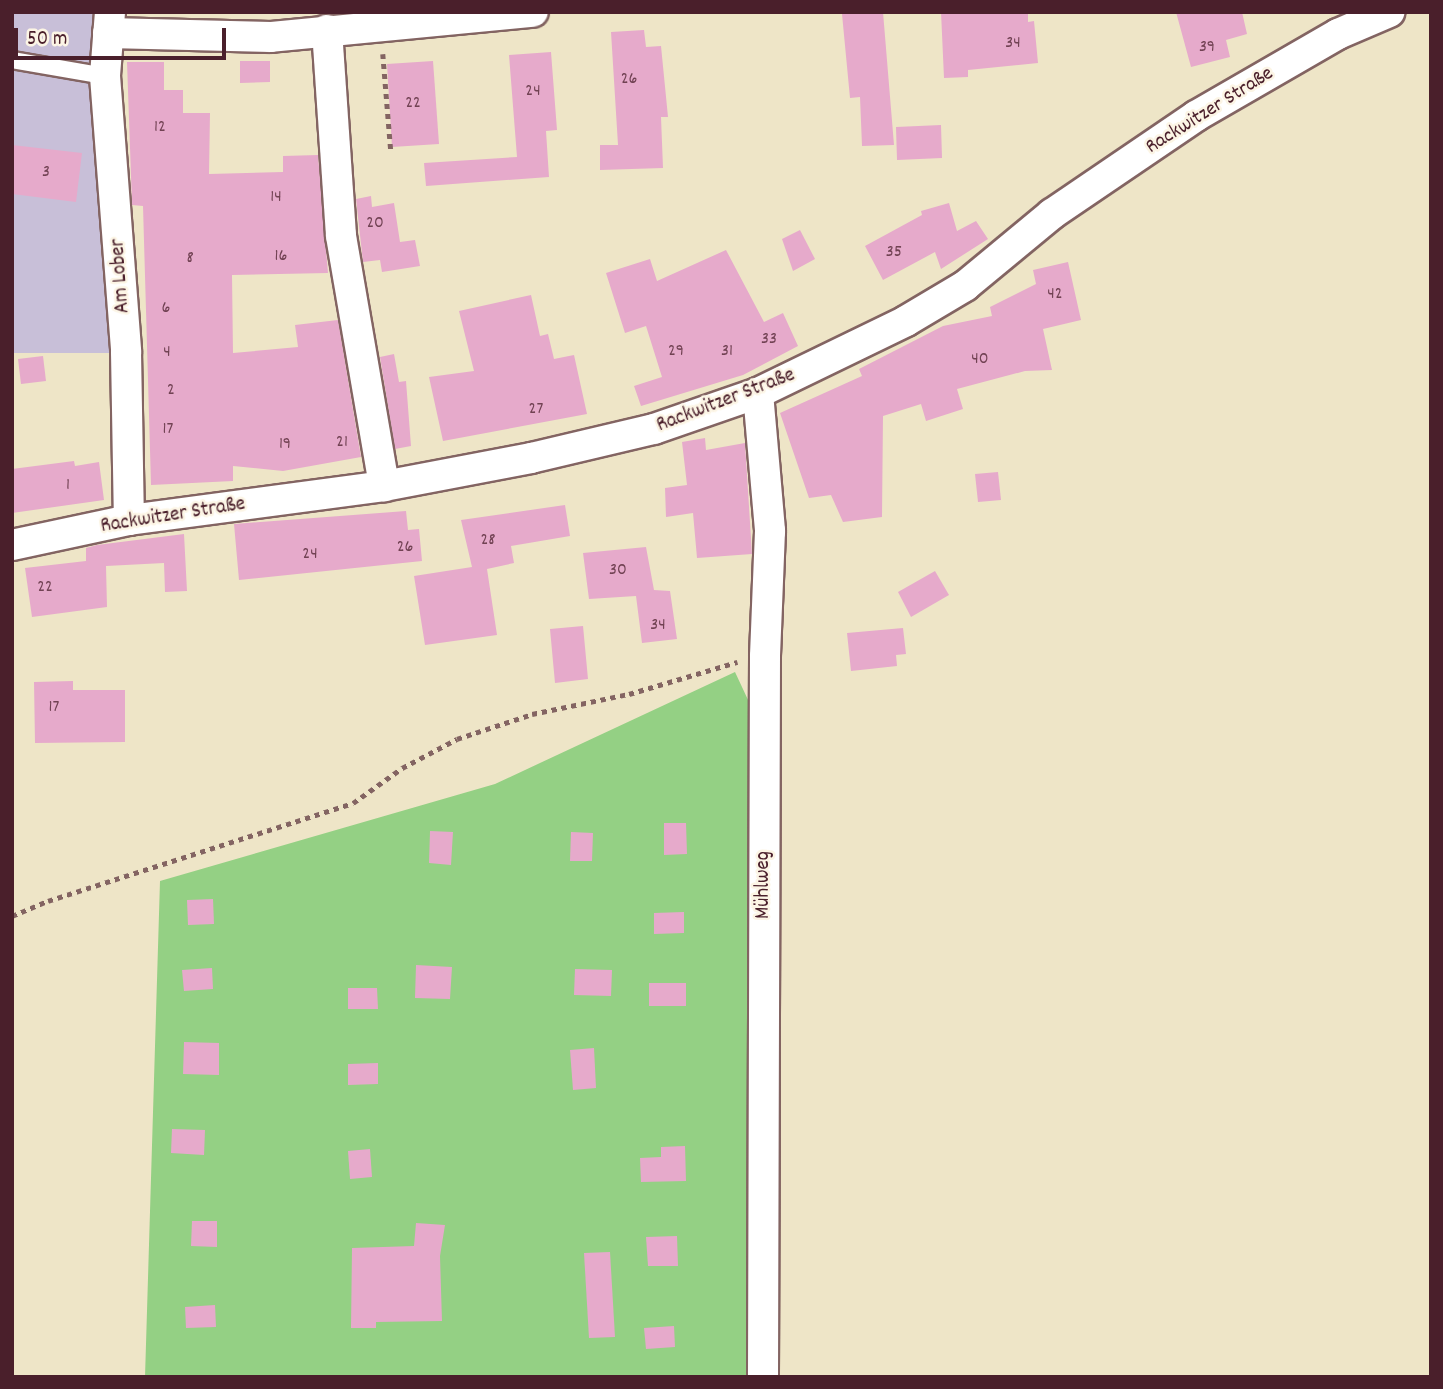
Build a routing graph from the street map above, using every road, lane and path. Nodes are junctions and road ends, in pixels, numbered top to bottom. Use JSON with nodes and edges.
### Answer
{"nodes":[{"id":1,"x":533,"y":12,"type":"edge"},
{"id":2,"x":1389,"y":12,"type":"edge"},
{"id":3,"x":109,"y":23,"type":"edge"},
{"id":4,"x":381,"y":25,"type":"junction"},
{"id":5,"x":327,"y":30,"type":"junction"},
{"id":6,"x":12,"y":60,"type":"edge"},
{"id":7,"x":105,"y":76,"type":"junction"},
{"id":8,"x":391,"y":151,"type":"dead end"},
{"id":9,"x":758,"y":393,"type":"junction"},
{"id":10,"x":384,"y":486,"type":"junction"},
{"id":11,"x":129,"y":520,"type":"junction"},
{"id":12,"x":12,"y":545,"type":"edge"},
{"id":13,"x":765,"y":657,"type":"junction"},
{"id":14,"x":12,"y":916,"type":"edge"},
{"id":15,"x":763,"y":1377,"type":"edge"}],
"edges":[{"from":1,"to":4,"type":"street","name":"Am Lober"},
{"from":2,"to":9,"type":"street","name":"Rackwitzer Straße"},
{"from":3,"to":5,"type":"street","name":"Am Lober"},
{"from":3,"to":7,"type":"street","name":"Am Lober"},
{"from":4,"to":5,"type":"street","name":"Am Lober"},
{"from":4,"to":8,"type":"path"},
{"from":5,"to":10,"type":"street"},
{"from":6,"to":7,"type":"lane"},
{"from":7,"to":11,"type":"street","name":"Am Lober"},
{"from":9,"to":10,"type":"street","name":"Rackwitzer Straße"},
{"from":9,"to":13,"type":"street","name":"Mühlweg"},
{"from":10,"to":11,"type":"street","name":"Rackwitzer Straße"},
{"from":11,"to":12,"type":"street","name":"Rackwitzer Straße"},
{"from":13,"to":14,"type":"path"},
{"from":13,"to":15,"type":"street","name":"Mühlweg"}]}
